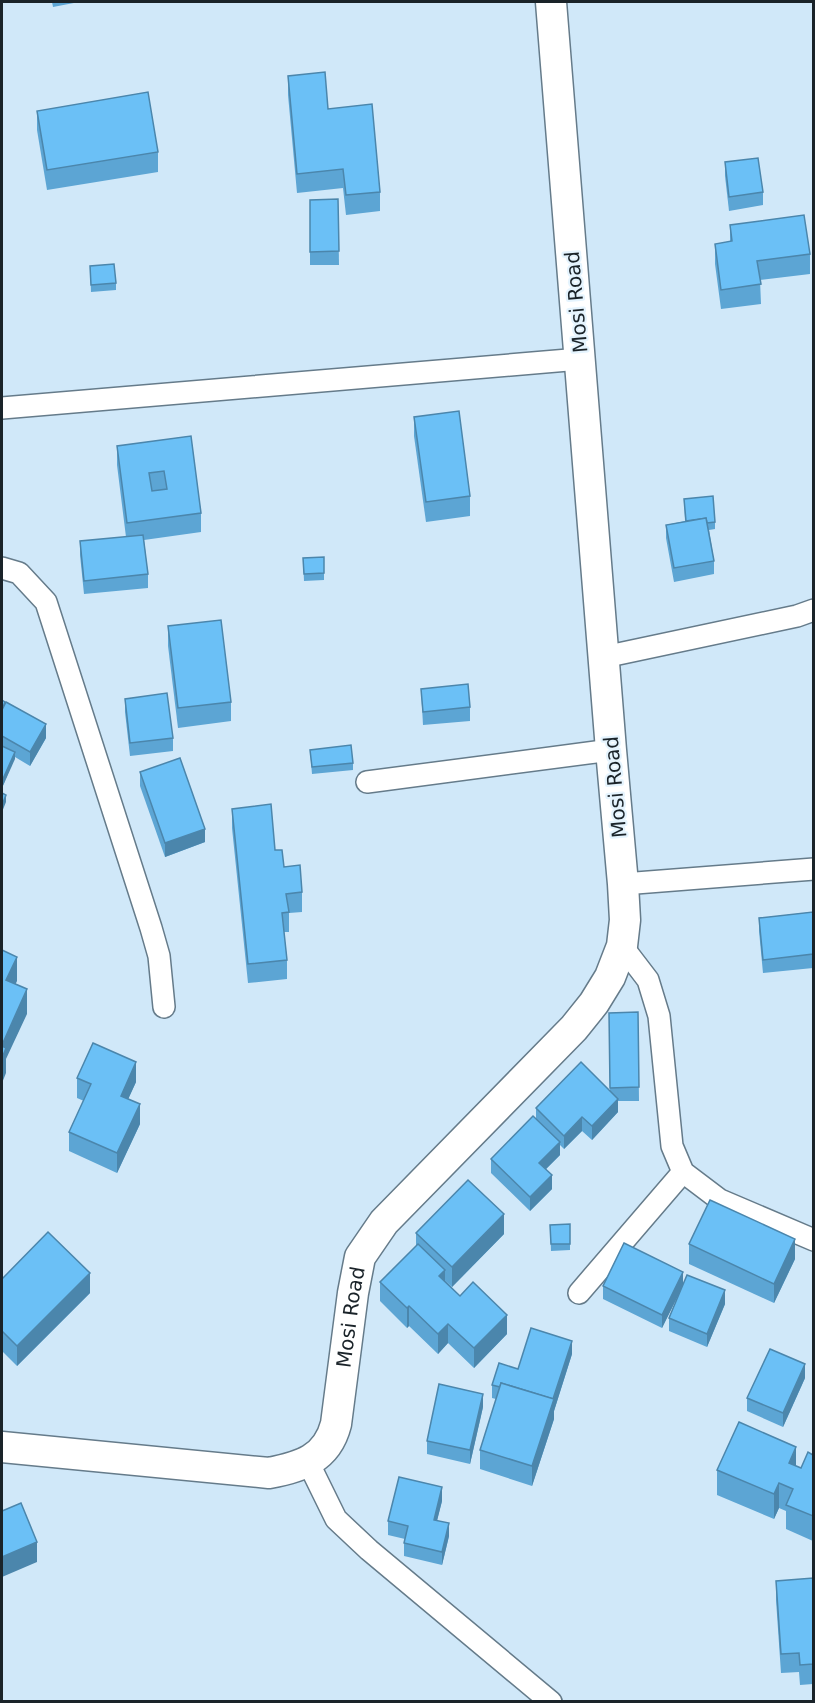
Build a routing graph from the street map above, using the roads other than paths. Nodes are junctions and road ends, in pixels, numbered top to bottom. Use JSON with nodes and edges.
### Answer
{"nodes":[{"id":1,"x":551,"y":2,"type":"edge"},
{"id":2,"x":580,"y":359,"type":"junction"},
{"id":3,"x":2,"y":408,"type":"edge"},
{"id":4,"x":2,"y":568,"type":"edge"},
{"id":5,"x":813,"y":610,"type":"edge"},
{"id":6,"x":604,"y":657,"type":"junction"},
{"id":7,"x":611,"y":750,"type":"junction"},
{"id":8,"x":367,"y":782,"type":"dead end"},
{"id":9,"x":813,"y":869,"type":"edge"},
{"id":10,"x":623,"y":884,"type":"junction"},
{"id":11,"x":622,"y":946,"type":"junction"},
{"id":12,"x":164,"y":1007,"type":"dead end"},
{"id":13,"x":683,"y":1172,"type":"junction"},
{"id":14,"x":813,"y":1240,"type":"edge"},
{"id":15,"x":579,"y":1293,"type":"dead end"},
{"id":16,"x":2,"y":1448,"type":"edge"},
{"id":17,"x":308,"y":1462,"type":"junction"},
{"id":18,"x":551,"y":1701,"type":"edge"}],
"edges":[{"from":1,"to":2,"type":"street","name":"Mosi Road"},
{"from":2,"to":3,"type":"street"},
{"from":2,"to":6,"type":"street","name":"Mosi Road"},
{"from":4,"to":12,"type":"street"},
{"from":5,"to":6,"type":"street"},
{"from":6,"to":7,"type":"street","name":"Mosi Road"},
{"from":7,"to":8,"type":"street"},
{"from":7,"to":10,"type":"street","name":"Mosi Road"},
{"from":9,"to":10,"type":"street"},
{"from":10,"to":11,"type":"street","name":"Mosi Road"},
{"from":11,"to":13,"type":"street"},
{"from":11,"to":17,"type":"street","name":"Mosi Road"},
{"from":13,"to":14,"type":"street"},
{"from":13,"to":15,"type":"street"},
{"from":16,"to":17,"type":"street"},
{"from":17,"to":18,"type":"street"}]}
